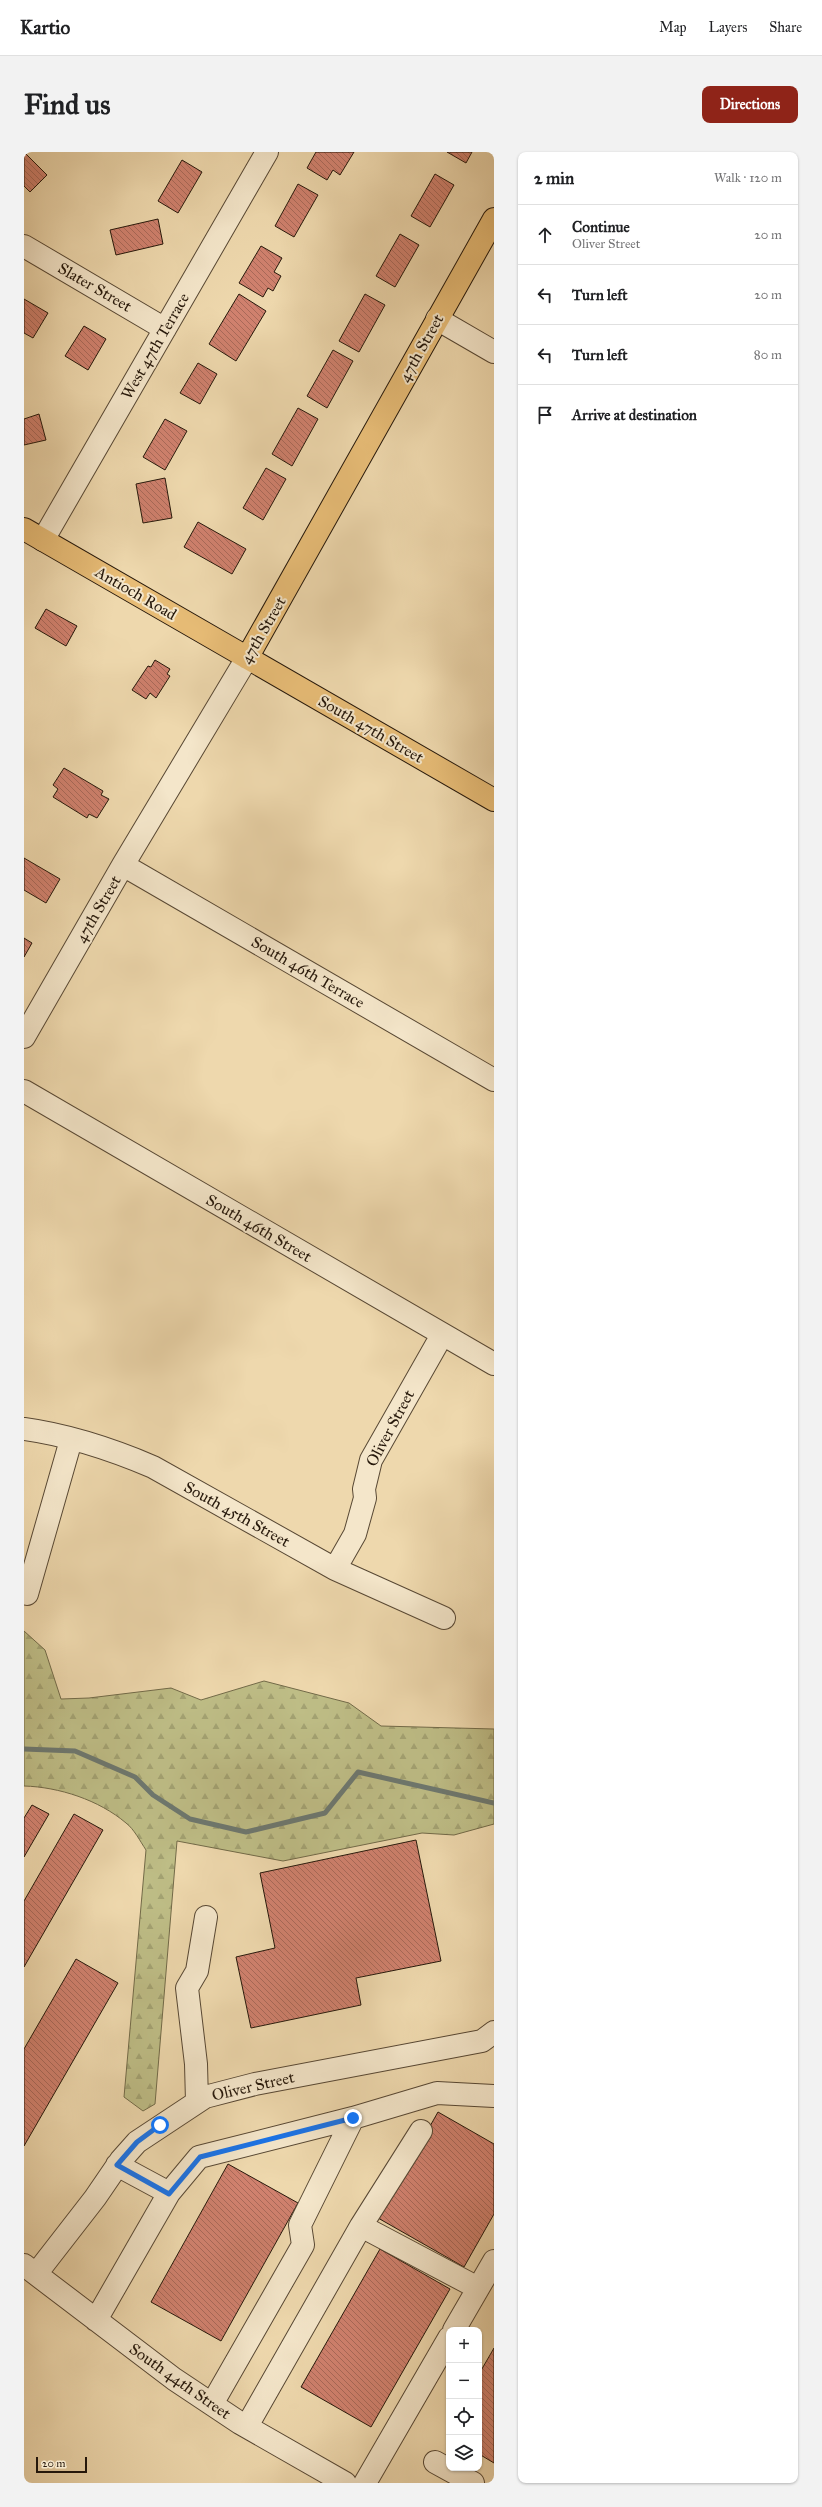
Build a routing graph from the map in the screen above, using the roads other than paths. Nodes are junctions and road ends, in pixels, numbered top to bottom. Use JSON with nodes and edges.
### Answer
{"nodes":[{"id":1,"x":267,"y":152,"type":"edge"},
{"id":2,"x":494,"y":220,"type":"edge"},
{"id":3,"x":24,"y":246,"type":"edge"},
{"id":4,"x":437,"y":319,"type":"junction"},
{"id":5,"x":165,"y":329,"type":"junction"},
{"id":6,"x":494,"y":352,"type":"edge"},
{"id":7,"x":24,"y":529,"type":"edge"},
{"id":8,"x":43,"y":540,"type":"junction"},
{"id":9,"x":247,"y":658,"type":"junction"},
{"id":10,"x":494,"y":800,"type":"edge"},
{"id":11,"x":123,"y":865,"type":"junction"},
{"id":12,"x":24,"y":1036,"type":"edge"},
{"id":13,"x":494,"y":1080,"type":"edge"},
{"id":14,"x":24,"y":1091,"type":"edge"},
{"id":15,"x":442,"y":1335,"type":"junction"},
{"id":16,"x":494,"y":1364,"type":"edge"},
{"id":17,"x":24,"y":1429,"type":"edge"},
{"id":18,"x":71,"y":1440,"type":"junction"},
{"id":19,"x":334,"y":1569,"type":"junction"},
{"id":20,"x":27,"y":1594,"type":"dead end"},
{"id":21,"x":444,"y":1618,"type":"dead end"},
{"id":22,"x":206,"y":1917,"type":"dead end"},
{"id":23,"x":494,"y":2032,"type":"edge"},
{"id":24,"x":494,"y":2096,"type":"edge"},
{"id":25,"x":197,"y":2102,"type":"junction"},
{"id":26,"x":353,"y":2118,"type":"junction"},
{"id":27,"x":421,"y":2131,"type":"dead end"},
{"id":28,"x":117,"y":2165,"type":"junction"},
{"id":29,"x":169,"y":2194,"type":"junction"},
{"id":30,"x":361,"y":2226,"type":"junction"},
{"id":31,"x":494,"y":2261,"type":"edge"},
{"id":32,"x":30,"y":2269,"type":"edge"},
{"id":33,"x":478,"y":2288,"type":"junction"},
{"id":34,"x":96,"y":2320,"type":"junction"},
{"id":35,"x":456,"y":2327,"type":"edge"},
{"id":36,"x":446,"y":2343,"type":"edge"},
{"id":37,"x":212,"y":2404,"type":"junction"},
{"id":38,"x":246,"y":2426,"type":"junction"},
{"id":39,"x":434,"y":2462,"type":"dead end"},
{"id":40,"x":345,"y":2483,"type":"edge"},
{"id":41,"x":365,"y":2483,"type":"edge"},
{"id":42,"x":473,"y":2483,"type":"edge"}],
"edges":[{"from":1,"to":5,"type":"street","name":"West 47th Terrace"},
{"from":2,"to":4,"type":"main road","name":"47th Street"},
{"from":3,"to":5,"type":"street","name":"Slater Street"},
{"from":4,"to":6,"type":"street"},
{"from":4,"to":9,"type":"main road","name":"47th Street"},
{"from":5,"to":8,"type":"street","name":"West 47th Terrace"},
{"from":7,"to":8,"type":"main road","name":"Antioch Road"},
{"from":8,"to":9,"type":"main road","name":"Antioch Road"},
{"from":9,"to":10,"type":"main road","name":"South 47th Street"},
{"from":9,"to":11,"type":"street","name":"47th Street"},
{"from":11,"to":12,"type":"street","name":"47th Street"},
{"from":11,"to":13,"type":"street","name":"South 46th Terrace"},
{"from":14,"to":15,"type":"street","name":"South 46th Street"},
{"from":15,"to":16,"type":"street","name":"South 46th Street"},
{"from":15,"to":19,"type":"street","name":"Oliver Street"},
{"from":17,"to":18,"type":"street","name":"South 45th Street"},
{"from":18,"to":19,"type":"street","name":"South 45th Street"},
{"from":18,"to":20,"type":"street"},
{"from":19,"to":21,"type":"street","name":"South 45th Street"},
{"from":22,"to":25,"type":"street"},
{"from":23,"to":25,"type":"street","name":"Oliver Street"},
{"from":24,"to":26,"type":"street"},
{"from":25,"to":28,"type":"street","name":"Oliver Street"},
{"from":26,"to":29,"type":"street"},
{"from":26,"to":37,"type":"street"},
{"from":27,"to":30,"type":"street"},
{"from":28,"to":29,"type":"street"},
{"from":28,"to":32,"type":"street","name":"Oliver Street"},
{"from":29,"to":34,"type":"street"},
{"from":30,"to":33,"type":"street"},
{"from":30,"to":38,"type":"street"},
{"from":31,"to":33,"type":"street"},
{"from":32,"to":34,"type":"street","name":"South 44th Street"},
{"from":33,"to":35,"type":"street"},
{"from":34,"to":37,"type":"street","name":"South 44th Street"},
{"from":36,"to":41,"type":"street"},
{"from":37,"to":38,"type":"street","name":"South 44th Street"},
{"from":38,"to":40,"type":"street","name":"South 44th Street"},
{"from":39,"to":42,"type":"street"}]}
